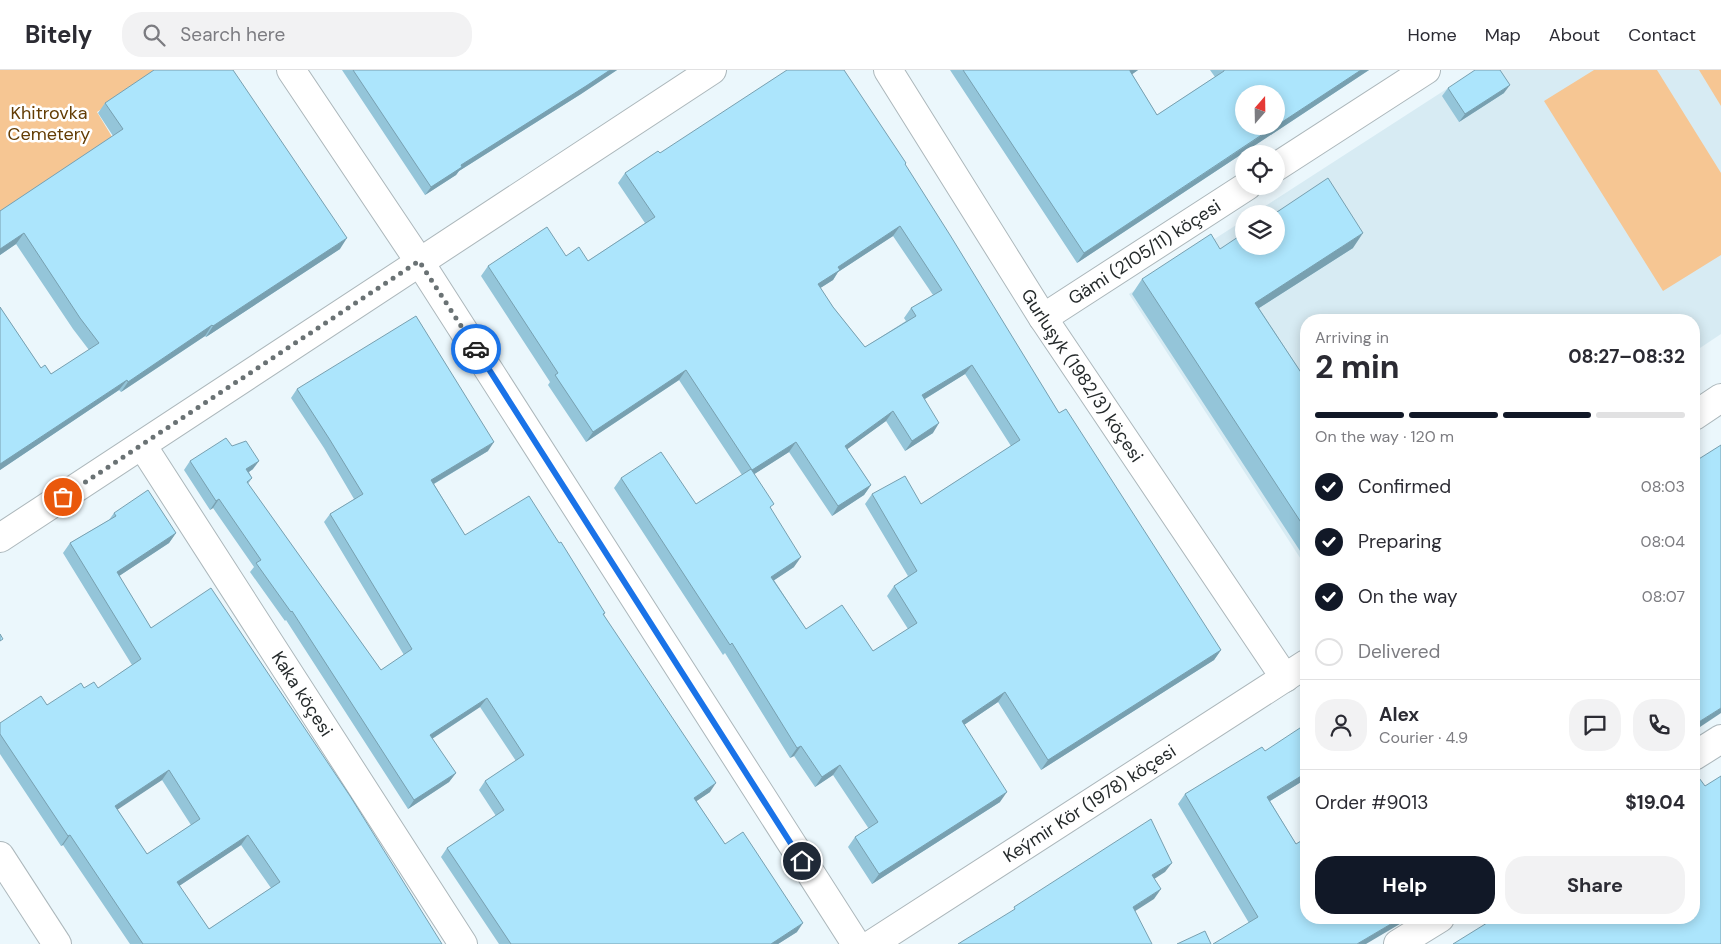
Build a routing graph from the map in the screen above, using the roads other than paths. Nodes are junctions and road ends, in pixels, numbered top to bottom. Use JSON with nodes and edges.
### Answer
{"nodes":[{"id":1,"x":291,"y":70,"type":"edge"},
{"id":2,"x":712,"y":70,"type":"edge"},
{"id":3,"x":888,"y":70,"type":"edge"},
{"id":4,"x":1426,"y":70,"type":"edge"},
{"id":5,"x":1285,"y":161,"type":"edge"},
{"id":6,"x":1235,"y":194,"type":"edge"},
{"id":7,"x":419,"y":261,"type":"junction"},
{"id":8,"x":1044,"y":318,"type":"junction"},
{"id":9,"x":1721,"y":398,"type":"edge"},
{"id":10,"x":1700,"y":412,"type":"edge"},
{"id":11,"x":142,"y":445,"type":"junction"},
{"id":12,"x":0,"y":538,"type":"edge"},
{"id":13,"x":1296,"y":671,"type":"edge"},
{"id":14,"x":1721,"y":739,"type":"edge"},
{"id":15,"x":1700,"y":752,"type":"edge"},
{"id":16,"x":0,"y":856,"type":"edge"},
{"id":17,"x":1430,"y":924,"type":"edge"},
{"id":18,"x":57,"y":944,"type":"edge"},
{"id":19,"x":463,"y":944,"type":"edge"},
{"id":20,"x":856,"y":944,"type":"edge"},
{"id":21,"x":872,"y":944,"type":"edge"},
{"id":22,"x":1398,"y":944,"type":"edge"}],
"edges":[{"from":1,"to":7,"type":"street"},
{"from":2,"to":7,"type":"street"},
{"from":3,"to":8,"type":"street","name":"Gurluşyk (1982/3) köçesi"},
{"from":4,"to":5,"type":"street"},
{"from":6,"to":8,"type":"street","name":"Gämi (2105/11) köçesi"},
{"from":7,"to":11,"type":"street"},
{"from":7,"to":20,"type":"street"},
{"from":8,"to":13,"type":"street","name":"Gurluşyk (1982/3) köçesi"},
{"from":9,"to":10,"type":"street"},
{"from":11,"to":12,"type":"street"},
{"from":11,"to":19,"type":"street","name":"Kaka köçesi"},
{"from":13,"to":21,"type":"street","name":"Keýmir Kör (1978) köçesi"},
{"from":14,"to":15,"type":"street"},
{"from":16,"to":18,"type":"street"},
{"from":17,"to":22,"type":"street"}]}
